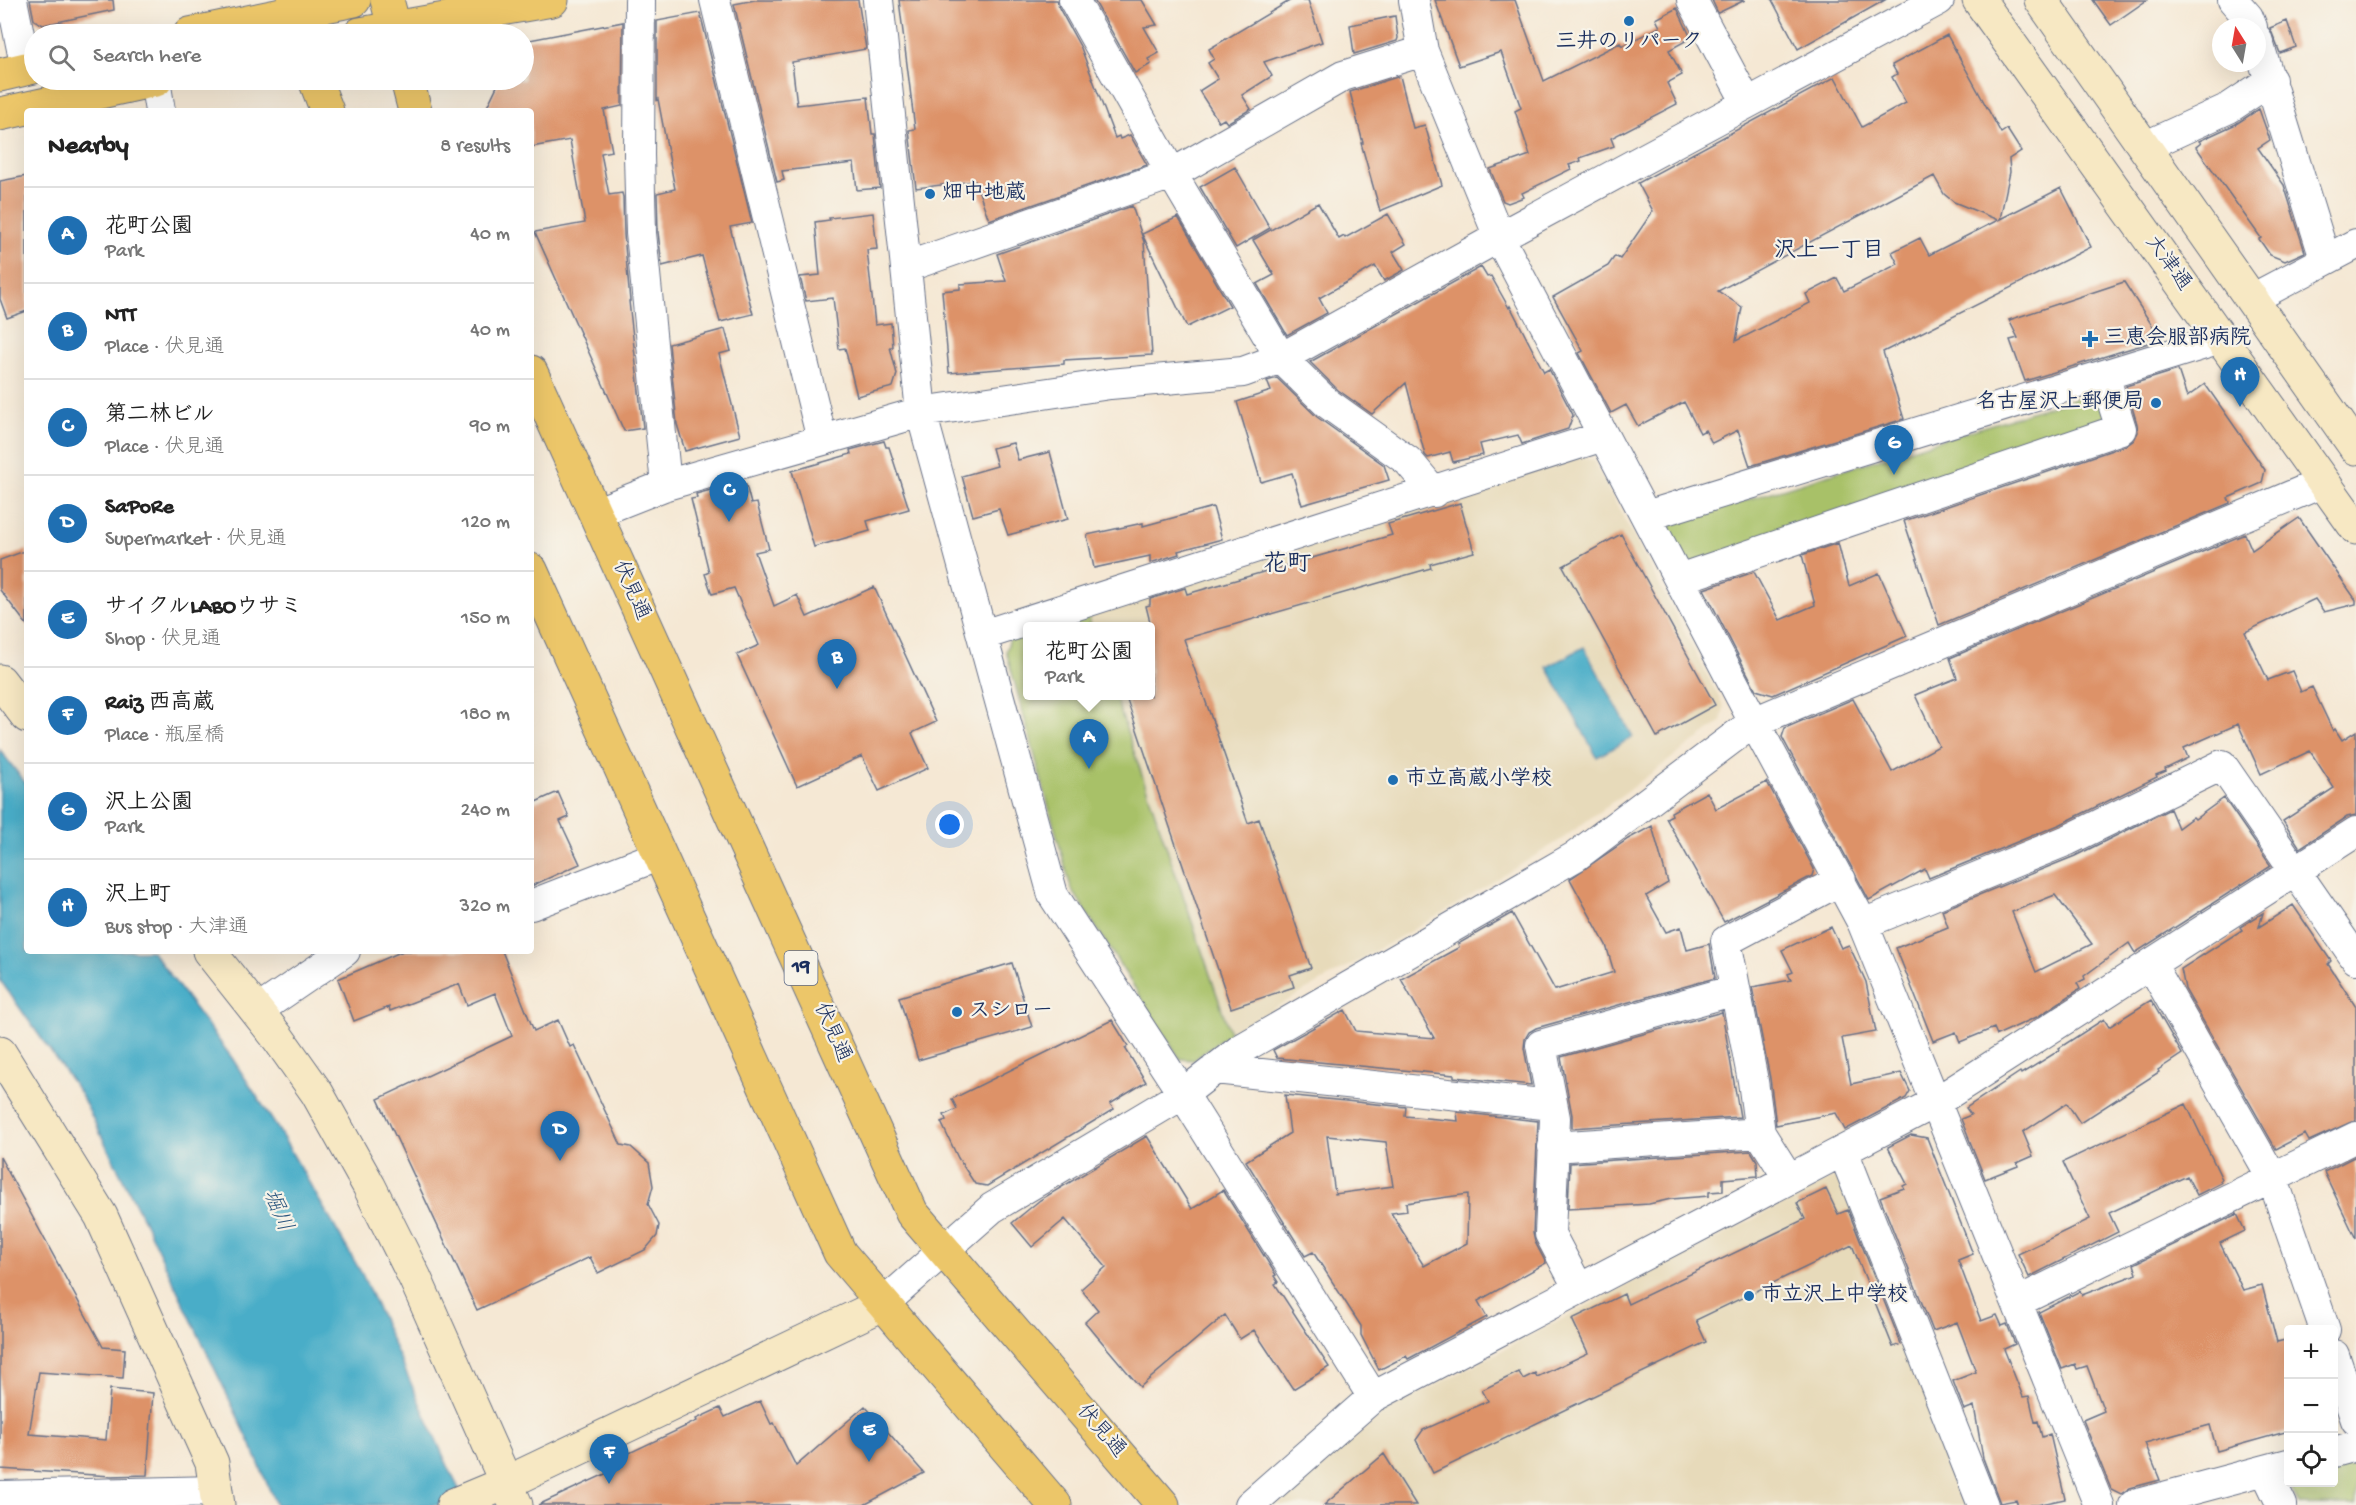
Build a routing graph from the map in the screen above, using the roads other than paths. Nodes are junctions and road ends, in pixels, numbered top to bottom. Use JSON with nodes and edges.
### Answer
{"nodes":[{"id":1,"x":12,"y":0,"type":"edge"},
{"id":2,"x":354,"y":0,"type":"edge"},
{"id":3,"x":552,"y":0,"type":"edge"},
{"id":4,"x":640,"y":0,"type":"edge"},
{"id":5,"x":715,"y":0,"type":"edge"},
{"id":6,"x":878,"y":0,"type":"edge"},
{"id":7,"x":1074,"y":0,"type":"edge"},
{"id":8,"x":1414,"y":0,"type":"edge"},
{"id":9,"x":1692,"y":0,"type":"edge"},
{"id":10,"x":1940,"y":0,"type":"edge"},
{"id":11,"x":1978,"y":0,"type":"edge"},
{"id":12,"x":2041,"y":0,"type":"edge"},
{"id":13,"x":2233,"y":0,"type":"edge"},
{"id":14,"x":297,"y":16,"type":"edge"},
{"id":15,"x":2248,"y":18,"type":"edge"},
{"id":16,"x":392,"y":20,"type":"edge"},
{"id":17,"x":249,"y":24,"type":"edge"},
{"id":18,"x":1423,"y":51,"type":"junction"},
{"id":19,"x":2266,"y":65,"type":"edge"},
{"id":20,"x":20,"y":71,"type":"edge"},
{"id":21,"x":2271,"y":80,"type":"junction"},
{"id":22,"x":109,"y":90,"type":"edge"},
{"id":23,"x":157,"y":90,"type":"edge"},
{"id":24,"x":319,"y":90,"type":"edge"},
{"id":25,"x":410,"y":90,"type":"edge"},
{"id":26,"x":1747,"y":103,"type":"junction"},
{"id":27,"x":27,"y":108,"type":"edge"},
{"id":28,"x":160,"y":108,"type":"edge"},
{"id":29,"x":326,"y":108,"type":"edge"},
{"id":30,"x":414,"y":108,"type":"edge"},
{"id":31,"x":24,"y":109,"type":"edge"},
{"id":32,"x":0,"y":114,"type":"edge"},
{"id":33,"x":2144,"y":147,"type":"junction"},
{"id":34,"x":1172,"y":174,"type":"junction"},
{"id":35,"x":1499,"y":237,"type":"junction"},
{"id":36,"x":2356,"y":244,"type":"edge"},
{"id":37,"x":2325,"y":259,"type":"junction"},
{"id":38,"x":906,"y":267,"type":"junction"},
{"id":39,"x":2252,"y":299,"type":"junction"},
{"id":40,"x":2221,"y":339,"type":"junction"},
{"id":41,"x":1281,"y":358,"type":"junction"},
{"id":42,"x":2104,"y":375,"type":"junction"},
{"id":43,"x":534,"y":379,"type":"edge"},
{"id":44,"x":921,"y":412,"type":"junction"},
{"id":45,"x":1603,"y":436,"type":"junction"},
{"id":46,"x":822,"y":440,"type":"junction"},
{"id":47,"x":2356,"y":448,"type":"edge"},
{"id":48,"x":2324,"y":482,"type":"junction"},
{"id":49,"x":666,"y":485,"type":"junction"},
{"id":50,"x":1434,"y":492,"type":"junction"},
{"id":51,"x":595,"y":513,"type":"junction"},
{"id":52,"x":1646,"y":516,"type":"junction"},
{"id":53,"x":2356,"y":528,"type":"edge"},
{"id":54,"x":534,"y":577,"type":"edge"},
{"id":55,"x":1679,"y":579,"type":"junction"},
{"id":56,"x":1023,"y":622,"type":"edge"},
{"id":57,"x":1023,"y":622,"type":"edge"},
{"id":58,"x":982,"y":635,"type":"junction"},
{"id":59,"x":0,"y":681,"type":"edge"},
{"id":60,"x":24,"y":712,"type":"edge"},
{"id":61,"x":1754,"y":722,"type":"junction"},
{"id":62,"x":2356,"y":832,"type":"edge"},
{"id":63,"x":660,"y":855,"type":"junction"},
{"id":64,"x":2296,"y":871,"type":"junction"},
{"id":65,"x":1840,"y":880,"type":"junction"},
{"id":66,"x":534,"y":904,"type":"edge"},
{"id":67,"x":1863,"y":924,"type":"junction"},
{"id":68,"x":211,"y":954,"type":"edge"},
{"id":69,"x":341,"y":954,"type":"edge"},
{"id":70,"x":2356,"y":959,"type":"edge"},
{"id":71,"x":2151,"y":964,"type":"junction"},
{"id":72,"x":1735,"y":990,"type":"junction"},
{"id":73,"x":257,"y":1011,"type":"junction"},
{"id":74,"x":0,"y":1053,"type":"edge"},
{"id":75,"x":1215,"y":1069,"type":"junction"},
{"id":76,"x":1183,"y":1094,"type":"junction"},
{"id":77,"x":1936,"y":1102,"type":"junction"},
{"id":78,"x":1552,"y":1105,"type":"junction"},
{"id":79,"x":1760,"y":1133,"type":"junction"},
{"id":80,"x":2356,"y":1137,"type":"edge"},
{"id":81,"x":1553,"y":1146,"type":"junction"},
{"id":82,"x":1843,"y":1151,"type":"junction"},
{"id":83,"x":2272,"y":1177,"type":"junction"},
{"id":84,"x":1789,"y":1179,"type":"junction"},
{"id":85,"x":944,"y":1251,"type":"junction"},
{"id":86,"x":1579,"y":1289,"type":"junction"},
{"id":87,"x":2017,"y":1302,"type":"junction"},
{"id":88,"x":883,"y":1304,"type":"junction"},
{"id":89,"x":2324,"y":1325,"type":"edge"},
{"id":90,"x":2338,"y":1366,"type":"edge"},
{"id":91,"x":1373,"y":1397,"type":"junction"},
{"id":92,"x":2356,"y":1420,"type":"edge"},
{"id":93,"x":2356,"y":1446,"type":"edge"},
{"id":94,"x":2338,"y":1451,"type":"edge"},
{"id":95,"x":2277,"y":1467,"type":"edge"},
{"id":96,"x":503,"y":1493,"type":"edge"},
{"id":97,"x":0,"y":1496,"type":"edge"},
{"id":98,"x":217,"y":1498,"type":"edge"},
{"id":99,"x":453,"y":1505,"type":"edge"},
{"id":100,"x":1055,"y":1505,"type":"edge"},
{"id":101,"x":1163,"y":1505,"type":"edge"},
{"id":102,"x":1250,"y":1505,"type":"edge"},
{"id":103,"x":1983,"y":1505,"type":"edge"},
{"id":104,"x":2099,"y":1505,"type":"edge"},
{"id":105,"x":2134,"y":1505,"type":"edge"},
{"id":106,"x":2282,"y":1505,"type":"edge"}],
"edges":[{"from":1,"to":20,"type":"street"},
{"from":2,"to":14,"type":"main road"},
{"from":3,"to":16,"type":"main road"},
{"from":4,"to":49,"type":"street"},
{"from":5,"to":46,"type":"street"},
{"from":6,"to":38,"type":"street"},
{"from":7,"to":34,"type":"street"},
{"from":8,"to":18,"type":"street"},
{"from":9,"to":26,"type":"street"},
{"from":10,"to":26,"type":"street"},
{"from":11,"to":40,"type":"street","name":"大津通"},
{"from":12,"to":33,"type":"street"},
{"from":13,"to":15,"type":"street"},
{"from":14,"to":17,"type":"main road"},
{"from":18,"to":34,"type":"street"},
{"from":18,"to":35,"type":"street"},
{"from":19,"to":21,"type":"street"},
{"from":21,"to":33,"type":"street"},
{"from":21,"to":37,"type":"street"},
{"from":22,"to":27,"type":"main road"},
{"from":23,"to":28,"type":"street"},
{"from":24,"to":29,"type":"main road"},
{"from":25,"to":30,"type":"main road"},
{"from":26,"to":35,"type":"street"},
{"from":31,"to":32,"type":"main road"},
{"from":33,"to":39,"type":"street"},
{"from":34,"to":38,"type":"street"},
{"from":34,"to":41,"type":"street"},
{"from":35,"to":41,"type":"street"},
{"from":35,"to":45,"type":"street"},
{"from":36,"to":37,"type":"street"},
{"from":37,"to":39,"type":"street"},
{"from":38,"to":44,"type":"street"},
{"from":39,"to":47,"type":"street"},
{"from":40,"to":42,"type":"street"},
{"from":40,"to":48,"type":"street","name":"大津通"},
{"from":41,"to":44,"type":"street"},
{"from":41,"to":50,"type":"street"},
{"from":42,"to":52,"type":"street"},
{"from":42,"to":55,"type":"street"},
{"from":43,"to":51,"type":"main road","name":"伏見通","number":"19"},
{"from":44,"to":46,"type":"street"},
{"from":44,"to":58,"type":"street"},
{"from":45,"to":50,"type":"street"},
{"from":45,"to":52,"type":"street"},
{"from":46,"to":49,"type":"street"},
{"from":48,"to":53,"type":"street","name":"大津通"},
{"from":48,"to":61,"type":"street"},
{"from":49,"to":51,"type":"street"},
{"from":50,"to":56,"type":"street"},
{"from":51,"to":85,"type":"main road","name":"伏見通","number":"19"},
{"from":52,"to":55,"type":"street"},
{"from":54,"to":63,"type":"main road"},
{"from":55,"to":61,"type":"street"},
{"from":57,"to":58,"type":"street"},
{"from":58,"to":76,"type":"street"},
{"from":59,"to":60,"type":"street"},
{"from":61,"to":65,"type":"street"},
{"from":61,"to":75,"type":"street"},
{"from":62,"to":64,"type":"street"},
{"from":63,"to":66,"type":"street"},
{"from":63,"to":88,"type":"main road"},
{"from":64,"to":67,"type":"street"},
{"from":64,"to":70,"type":"street"},
{"from":64,"to":71,"type":"street"},
{"from":65,"to":67,"type":"street"},
{"from":65,"to":72,"type":"street"},
{"from":67,"to":77,"type":"street"},
{"from":68,"to":73,"type":"street"},
{"from":69,"to":73,"type":"street"},
{"from":71,"to":77,"type":"street"},
{"from":71,"to":83,"type":"street"},
{"from":72,"to":78,"type":"street"},
{"from":72,"to":79,"type":"street"},
{"from":73,"to":96,"type":"street"},
{"from":74,"to":98,"type":"street"},
{"from":75,"to":76,"type":"street"},
{"from":75,"to":78,"type":"street"},
{"from":76,"to":85,"type":"street"},
{"from":76,"to":91,"type":"street"},
{"from":77,"to":82,"type":"street"},
{"from":77,"to":87,"type":"street"},
{"from":78,"to":81,"type":"street"},
{"from":79,"to":81,"type":"street"},
{"from":79,"to":84,"type":"street"},
{"from":80,"to":83,"type":"street"},
{"from":81,"to":86,"type":"street"},
{"from":82,"to":84,"type":"street"},
{"from":82,"to":103,"type":"street"},
{"from":83,"to":87,"type":"street"},
{"from":83,"to":89,"type":"street"},
{"from":84,"to":86,"type":"street"},
{"from":85,"to":88,"type":"street"},
{"from":85,"to":101,"type":"main road","name":"伏見通","number":"19"},
{"from":86,"to":91,"type":"street"},
{"from":87,"to":104,"type":"street"},
{"from":88,"to":96,"type":"street"},
{"from":88,"to":100,"type":"main road"},
{"from":90,"to":92,"type":"street"},
{"from":91,"to":102,"type":"street"},
{"from":93,"to":94,"type":"street"},
{"from":95,"to":105,"type":"street"},
{"from":95,"to":106,"type":"street"},
{"from":96,"to":99,"type":"street"},
{"from":97,"to":98,"type":"street"}]}
